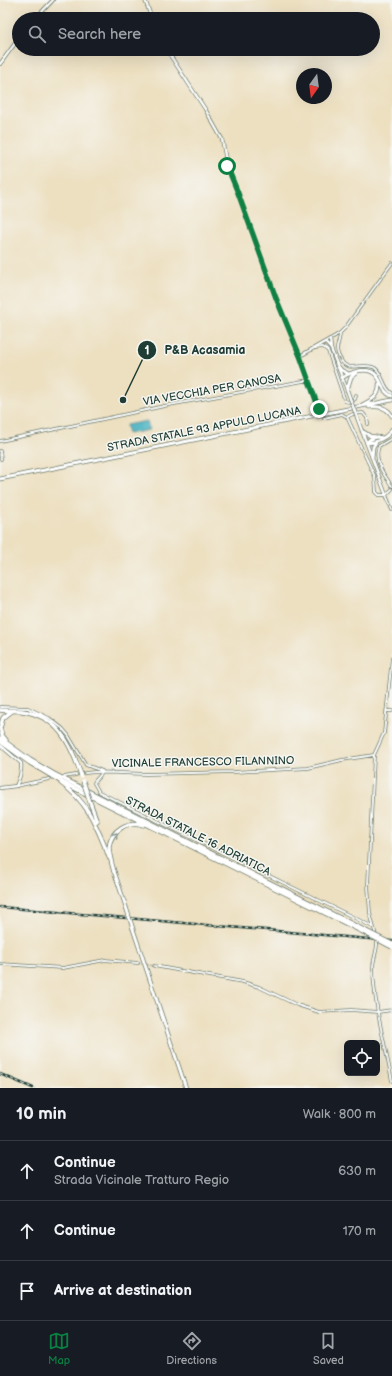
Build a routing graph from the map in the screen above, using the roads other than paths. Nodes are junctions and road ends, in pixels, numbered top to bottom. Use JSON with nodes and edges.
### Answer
{"nodes":[{"id":1,"x":53,"y":0,"type":"edge"},
{"id":2,"x":145,"y":0,"type":"edge"},
{"id":3,"x":42,"y":12,"type":"edge"},
{"id":4,"x":149,"y":12,"type":"edge"},
{"id":5,"x":12,"y":48,"type":"edge"},
{"id":6,"x":171,"y":56,"type":"edge"},
{"id":7,"x":0,"y":64,"type":"edge"},
{"id":8,"x":392,"y":264,"type":"edge"},
{"id":9,"x":340,"y":333,"type":"junction"},
{"id":10,"x":330,"y":338,"type":"junction"},
{"id":11,"x":325,"y":342,"type":"junction"},
{"id":12,"x":314,"y":348,"type":"junction"},
{"id":13,"x":332,"y":349,"type":"junction"},
{"id":14,"x":300,"y":356,"type":"junction"},
{"id":15,"x":337,"y":365,"type":"junction"},
{"id":16,"x":350,"y":375,"type":"junction"},
{"id":17,"x":342,"y":378,"type":"junction"},
{"id":18,"x":309,"y":380,"type":"junction"},
{"id":19,"x":379,"y":380,"type":"junction"},
{"id":20,"x":347,"y":390,"type":"junction"},
{"id":21,"x":392,"y":393,"type":"edge"},
{"id":22,"x":356,"y":395,"type":"dead end"},
{"id":23,"x":392,"y":396,"type":"edge"},
{"id":24,"x":392,"y":400,"type":"edge"},
{"id":25,"x":353,"y":408,"type":"junction"},
{"id":26,"x":319,"y":409,"type":"dead end"},
{"id":27,"x":392,"y":416,"type":"edge"},
{"id":28,"x":347,"y":417,"type":"junction"},
{"id":29,"x":324,"y":418,"type":"dead end"},
{"id":30,"x":368,"y":424,"type":"dead end"},
{"id":31,"x":392,"y":428,"type":"edge"},
{"id":32,"x":362,"y":431,"type":"junction"},
{"id":33,"x":392,"y":438,"type":"edge"},
{"id":34,"x":376,"y":439,"type":"junction"},
{"id":35,"x":0,"y":441,"type":"edge"},
{"id":36,"x":367,"y":443,"type":"junction"},
{"id":37,"x":0,"y":451,"type":"edge"},
{"id":38,"x":372,"y":457,"type":"junction"},
{"id":39,"x":1,"y":459,"type":"dead end"},
{"id":40,"x":0,"y":479,"type":"edge"},
{"id":41,"x":392,"y":487,"type":"edge"},
{"id":42,"x":386,"y":495,"type":"junction"},
{"id":43,"x":392,"y":510,"type":"edge"},
{"id":44,"x":392,"y":658,"type":"edge"},
{"id":45,"x":0,"y":709,"type":"edge"},
{"id":46,"x":15,"y":710,"type":"junction"},
{"id":47,"x":386,"y":711,"type":"junction"},
{"id":48,"x":392,"y":711,"type":"edge"},
{"id":49,"x":0,"y":728,"type":"edge"},
{"id":50,"x":0,"y":738,"type":"edge"},
{"id":51,"x":0,"y":741,"type":"edge"},
{"id":52,"x":0,"y":746,"type":"edge"},
{"id":53,"x":374,"y":755,"type":"junction"},
{"id":54,"x":26,"y":758,"type":"junction"},
{"id":55,"x":103,"y":772,"type":"junction"},
{"id":56,"x":45,"y":773,"type":"junction"},
{"id":57,"x":76,"y":775,"type":"dead end"},
{"id":58,"x":83,"y":775,"type":"junction"},
{"id":59,"x":64,"y":777,"type":"dead end"},
{"id":60,"x":49,"y":779,"type":"dead end"},
{"id":61,"x":16,"y":786,"type":"junction"},
{"id":62,"x":0,"y":788,"type":"edge"},
{"id":63,"x":167,"y":834,"type":"junction"},
{"id":64,"x":105,"y":847,"type":"junction"},
{"id":65,"x":114,"y":872,"type":"junction"},
{"id":66,"x":373,"y":927,"type":"junction"},
{"id":67,"x":365,"y":932,"type":"junction"},
{"id":68,"x":392,"y":946,"type":"edge"},
{"id":69,"x":0,"y":964,"type":"edge"},
{"id":70,"x":138,"y":964,"type":"tunnel mouth"},
{"id":71,"x":154,"y":966,"type":"tunnel mouth"},
{"id":72,"x":392,"y":1010,"type":"edge"},
{"id":73,"x":378,"y":1012,"type":"junction"},
{"id":74,"x":392,"y":1081,"type":"edge"},
{"id":75,"x":186,"y":1088,"type":"edge"}],
"edges":[{"from":1,"to":3,"type":"street"},
{"from":2,"to":4,"type":"street"},
{"from":5,"to":7,"type":"street"},
{"from":6,"to":14,"type":"street"},
{"from":8,"to":9,"type":"street"},
{"from":9,"to":10,"type":"street"},
{"from":9,"to":21,"type":"street"},
{"from":10,"to":11,"type":"street"},
{"from":10,"to":13,"type":"street"},
{"from":11,"to":12,"type":"street"},
{"from":11,"to":13,"type":"street"},
{"from":12,"to":14,"type":"street"},
{"from":12,"to":22,"type":"street"},
{"from":13,"to":15,"type":"street"},
{"from":14,"to":18,"type":"street"},
{"from":15,"to":16,"type":"main road"},
{"from":15,"to":17,"type":"street"},
{"from":16,"to":17,"type":"main road"},
{"from":16,"to":19,"type":"main road"},
{"from":16,"to":20,"type":"main road"},
{"from":17,"to":20,"type":"street"},
{"from":18,"to":26,"type":"street"},
{"from":18,"to":35,"type":"street","name":"VIA VECCHIA PER CANOSA"},
{"from":19,"to":23,"type":"main road"},
{"from":19,"to":25,"type":"main road"},
{"from":20,"to":32,"type":"street","bridge":true},
{"from":24,"to":25,"type":"main road","name":"STRADA STATALE 93 APPULO LUCANA"},
{"from":25,"to":27,"type":"main road"},
{"from":25,"to":40,"type":"main road","name":"STRADA STATALE 93 APPULO LUCANA"},
{"from":28,"to":29,"type":"street"},
{"from":28,"to":30,"type":"street"},
{"from":28,"to":42,"type":"street"},
{"from":31,"to":34,"type":"main road"},
{"from":32,"to":34,"type":"main road"},
{"from":32,"to":36,"type":"street"},
{"from":33,"to":41,"type":"street"},
{"from":34,"to":36,"type":"main road"},
{"from":34,"to":38,"type":"main road"},
{"from":36,"to":38,"type":"street"},
{"from":37,"to":39,"type":"street"},
{"from":38,"to":42,"type":"street"},
{"from":41,"to":42,"type":"street"},
{"from":42,"to":43,"type":"street"},
{"from":44,"to":47,"type":"street"},
{"from":45,"to":46,"type":"highway"},
{"from":45,"to":55,"type":"street"},
{"from":46,"to":49,"type":"highway"},
{"from":46,"to":58,"type":"highway","bridge":true},
{"from":47,"to":48,"type":"street"},
{"from":47,"to":53,"type":"street"},
{"from":49,"to":54,"type":"highway"},
{"from":50,"to":54,"type":"highway","name":"STRADA STATALE 16 ADRIATICA"},
{"from":51,"to":56,"type":"highway","name":"STRADA STATALE 16 ADRIATICA"},
{"from":52,"to":61,"type":"street"},
{"from":53,"to":55,"type":"street","name":"VICINALE FRANCESCO FILANNINO"},
{"from":53,"to":66,"type":"street"},
{"from":54,"to":67,"type":"highway","name":"STRADA STATALE 16 ADRIATICA"},
{"from":55,"to":58,"type":"street","name":"VICINALE FRANCESCO FILANNINO"},
{"from":55,"to":66,"type":"street"},
{"from":56,"to":63,"type":"highway","name":"STRADA STATALE 16 ADRIATICA"},
{"from":56,"to":64,"type":"highway"},
{"from":57,"to":59,"type":"street"},
{"from":58,"to":64,"type":"highway","bridge":true},
{"from":60,"to":61,"type":"street"},
{"from":61,"to":62,"type":"street"},
{"from":65,"to":63,"type":"highway","one_way":true},
{"from":63,"to":67,"type":"highway","name":"STRADA STATALE 16 ADRIATICA"},
{"from":64,"to":65,"type":"main road"},
{"from":65,"to":75,"type":"main road","bridge":true},
{"from":66,"to":73,"type":"street"},
{"from":67,"to":68,"type":"highway","name":"STRADA STATALE 16 ADRIATICA","bridge":true},
{"from":69,"to":70,"type":"street"},
{"from":71,"to":73,"type":"street"},
{"from":72,"to":73,"type":"street"},
{"from":73,"to":74,"type":"street"}]}
